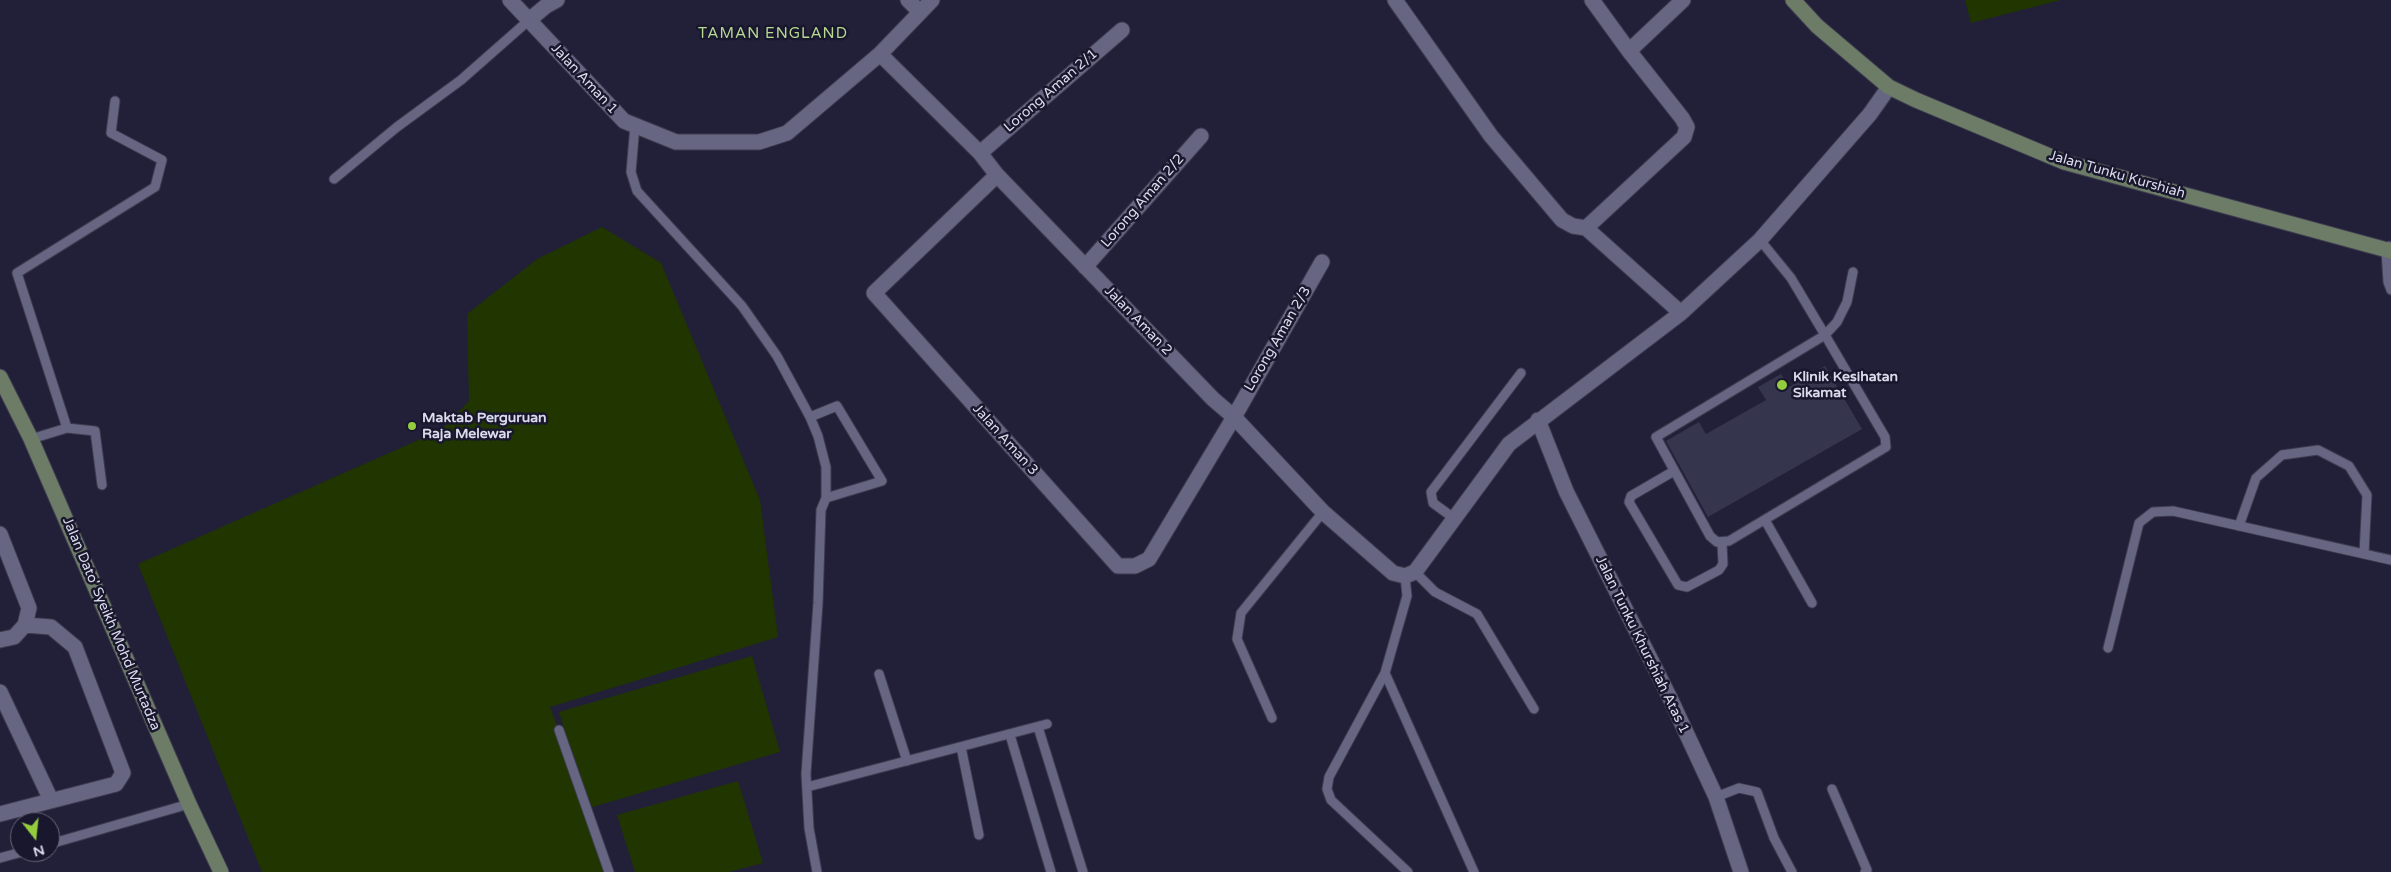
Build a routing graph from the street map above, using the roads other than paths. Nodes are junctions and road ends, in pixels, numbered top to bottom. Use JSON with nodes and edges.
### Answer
{"nodes":[{"id":1,"x":510,"y":0,"type":"edge"},
{"id":2,"x":557,"y":0,"type":"edge"},
{"id":3,"x":908,"y":0,"type":"edge"},
{"id":4,"x":932,"y":0,"type":"edge"},
{"id":5,"x":1395,"y":0,"type":"edge"},
{"id":6,"x":1592,"y":0,"type":"edge"},
{"id":7,"x":1683,"y":0,"type":"edge"},
{"id":8,"x":1793,"y":0,"type":"edge"},
{"id":9,"x":920,"y":12,"type":"junction"},
{"id":10,"x":528,"y":21,"type":"junction"},
{"id":11,"x":1122,"y":30,"type":"dead end"},
{"id":12,"x":1629,"y":51,"type":"junction"},
{"id":13,"x":880,"y":54,"type":"junction"},
{"id":14,"x":1889,"y":88,"type":"junction"},
{"id":15,"x":115,"y":101,"type":"dead end"},
{"id":16,"x":635,"y":125,"type":"junction"},
{"id":17,"x":1201,"y":136,"type":"dead end"},
{"id":18,"x":980,"y":153,"type":"junction"},
{"id":19,"x":997,"y":175,"type":"junction"},
{"id":20,"x":334,"y":179,"type":"dead end"},
{"id":21,"x":1586,"y":228,"type":"junction"},
{"id":22,"x":1760,"y":240,"type":"junction"},
{"id":23,"x":2389,"y":249,"type":"edge"},
{"id":24,"x":1322,"y":262,"type":"dead end"},
{"id":25,"x":1086,"y":266,"type":"junction"},
{"id":26,"x":1853,"y":272,"type":"dead end"},
{"id":27,"x":2391,"y":290,"type":"edge"},
{"id":28,"x":1681,"y":313,"type":"junction"},
{"id":29,"x":1825,"y":335,"type":"junction"},
{"id":30,"x":1521,"y":373,"type":"dead end"},
{"id":31,"x":0,"y":377,"type":"edge"},
{"id":32,"x":810,"y":417,"type":"junction"},
{"id":33,"x":1234,"y":417,"type":"junction"},
{"id":34,"x":1538,"y":420,"type":"junction"},
{"id":35,"x":67,"y":428,"type":"junction"},
{"id":36,"x":31,"y":439,"type":"junction"},
{"id":37,"x":1674,"y":471,"type":"junction"},
{"id":38,"x":102,"y":485,"type":"dead end"},
{"id":39,"x":826,"y":498,"type":"junction"},
{"id":40,"x":1323,"y":512,"type":"junction"},
{"id":41,"x":1455,"y":519,"type":"junction"},
{"id":42,"x":1765,"y":520,"type":"junction"},
{"id":43,"x":2238,"y":526,"type":"junction"},
{"id":44,"x":0,"y":534,"type":"edge"},
{"id":45,"x":1722,"y":543,"type":"junction"},
{"id":46,"x":2364,"y":554,"type":"junction"},
{"id":47,"x":2391,"y":560,"type":"edge"},
{"id":48,"x":1410,"y":574,"type":"junction"},
{"id":49,"x":1812,"y":603,"type":"dead end"},
{"id":50,"x":25,"y":625,"type":"junction"},
{"id":51,"x":0,"y":640,"type":"edge"},
{"id":52,"x":2108,"y":648,"type":"dead end"},
{"id":53,"x":1385,"y":673,"type":"junction"},
{"id":54,"x":879,"y":674,"type":"dead end"},
{"id":55,"x":0,"y":692,"type":"edge"},
{"id":56,"x":1534,"y":709,"type":"dead end"},
{"id":57,"x":1272,"y":718,"type":"dead end"},
{"id":58,"x":6,"y":721,"type":"edge"},
{"id":59,"x":559,"y":730,"type":"dead end"},
{"id":60,"x":1010,"y":735,"type":"junction"},
{"id":61,"x":962,"y":747,"type":"junction"},
{"id":62,"x":907,"y":761,"type":"junction"},
{"id":63,"x":807,"y":787,"type":"junction"},
{"id":64,"x":1832,"y":790,"type":"dead end"},
{"id":65,"x":1716,"y":797,"type":"junction"},
{"id":66,"x":51,"y":800,"type":"junction"},
{"id":67,"x":189,"y":804,"type":"junction"},
{"id":68,"x":0,"y":814,"type":"edge"},
{"id":69,"x":979,"y":835,"type":"dead end"},
{"id":70,"x":60,"y":841,"type":"edge"},
{"id":71,"x":221,"y":872,"type":"edge"},
{"id":72,"x":609,"y":872,"type":"edge"},
{"id":73,"x":818,"y":872,"type":"edge"},
{"id":74,"x":1051,"y":872,"type":"edge"},
{"id":75,"x":1083,"y":872,"type":"edge"},
{"id":76,"x":1408,"y":872,"type":"edge"},
{"id":77,"x":1474,"y":872,"type":"edge"},
{"id":78,"x":1740,"y":872,"type":"edge"},
{"id":79,"x":1792,"y":872,"type":"edge"},
{"id":80,"x":1865,"y":872,"type":"edge"}],
"edges":[{"from":1,"to":10,"type":"street","name":"Jalan Aman 1"},
{"from":2,"to":10,"type":"street"},
{"from":3,"to":9,"type":"street"},
{"from":4,"to":9,"type":"street","name":"Jalan Aman 1"},
{"from":5,"to":21,"type":"street"},
{"from":6,"to":12,"type":"street"},
{"from":7,"to":12,"type":"street"},
{"from":8,"to":14,"type":"main road","name":"Jalan Tunku Kurshiah"},
{"from":9,"to":13,"type":"street","name":"Jalan Aman 1"},
{"from":10,"to":16,"type":"street","name":"Jalan Aman 1"},
{"from":10,"to":20,"type":"lane"},
{"from":11,"to":18,"type":"street","name":"Lorong Aman 2/1"},
{"from":12,"to":21,"type":"street"},
{"from":13,"to":16,"type":"street","name":"Jalan Aman 1"},
{"from":13,"to":18,"type":"street","name":"Jalan Aman 2"},
{"from":14,"to":22,"type":"street"},
{"from":14,"to":23,"type":"main road","name":"Jalan Tunku Kurshiah"},
{"from":15,"to":35,"type":"lane"},
{"from":16,"to":32,"type":"lane"},
{"from":17,"to":25,"type":"street","name":"Lorong Aman 2/2"},
{"from":18,"to":19,"type":"street","name":"Jalan Aman 2"},
{"from":19,"to":25,"type":"street","name":"Jalan Aman 2"},
{"from":19,"to":33,"type":"street","name":"Jalan Aman 3"},
{"from":21,"to":28,"type":"street"},
{"from":22,"to":28,"type":"street"},
{"from":22,"to":29,"type":"lane"},
{"from":23,"to":27,"type":"lane"},
{"from":24,"to":33,"type":"street","name":"Lorong Aman 2/3"},
{"from":25,"to":33,"type":"street","name":"Jalan Aman 2"},
{"from":26,"to":29,"type":"lane"},
{"from":28,"to":34,"type":"street"},
{"from":29,"to":37,"type":"lane"},
{"from":29,"to":42,"type":"lane"},
{"from":30,"to":41,"type":"lane"},
{"from":31,"to":36,"type":"main road","name":"Jalan Dato' Syeikh Mohd Murtadza"},
{"from":32,"to":39,"type":"lane"},
{"from":32,"to":39,"type":"lane"},
{"from":33,"to":40,"type":"street","name":"Jalan Aman 2"},
{"from":34,"to":41,"type":"street"},
{"from":34,"to":65,"type":"street","name":"Jalan Tunku Khurshiah Atas 1"},
{"from":35,"to":36,"type":"lane"},
{"from":35,"to":38,"type":"lane"},
{"from":36,"to":67,"type":"main road","name":"Jalan Dato' Syeikh Mohd Murtadza"},
{"from":37,"to":45,"type":"lane"},
{"from":37,"to":45,"type":"lane"},
{"from":39,"to":63,"type":"lane"},
{"from":40,"to":48,"type":"street","name":"Jalan Aman 2"},
{"from":40,"to":57,"type":"lane"},
{"from":41,"to":48,"type":"street"},
{"from":42,"to":45,"type":"lane"},
{"from":42,"to":49,"type":"lane"},
{"from":43,"to":46,"type":"lane"},
{"from":43,"to":46,"type":"lane"},
{"from":43,"to":52,"type":"lane"},
{"from":44,"to":50,"type":"street"},
{"from":46,"to":47,"type":"lane"},
{"from":48,"to":53,"type":"lane"},
{"from":48,"to":56,"type":"lane"},
{"from":50,"to":51,"type":"street"},
{"from":50,"to":66,"type":"street"},
{"from":53,"to":76,"type":"lane"},
{"from":53,"to":77,"type":"lane"},
{"from":54,"to":62,"type":"lane"},
{"from":55,"to":58,"type":"street"},
{"from":58,"to":66,"type":"street"},
{"from":59,"to":72,"type":"lane"},
{"from":60,"to":61,"type":"lane"},
{"from":60,"to":74,"type":"lane"},
{"from":60,"to":75,"type":"lane"},
{"from":61,"to":62,"type":"lane"},
{"from":61,"to":69,"type":"lane"},
{"from":62,"to":63,"type":"lane"},
{"from":63,"to":73,"type":"lane"},
{"from":64,"to":80,"type":"lane"},
{"from":65,"to":78,"type":"street","name":"Jalan Tunku Khurshiah Atas 1"},
{"from":65,"to":79,"type":"lane"},
{"from":66,"to":68,"type":"street"},
{"from":67,"to":70,"type":"lane"},
{"from":67,"to":71,"type":"main road","name":"Jalan Dato' Syeikh Mohd Murtadza"}]}
